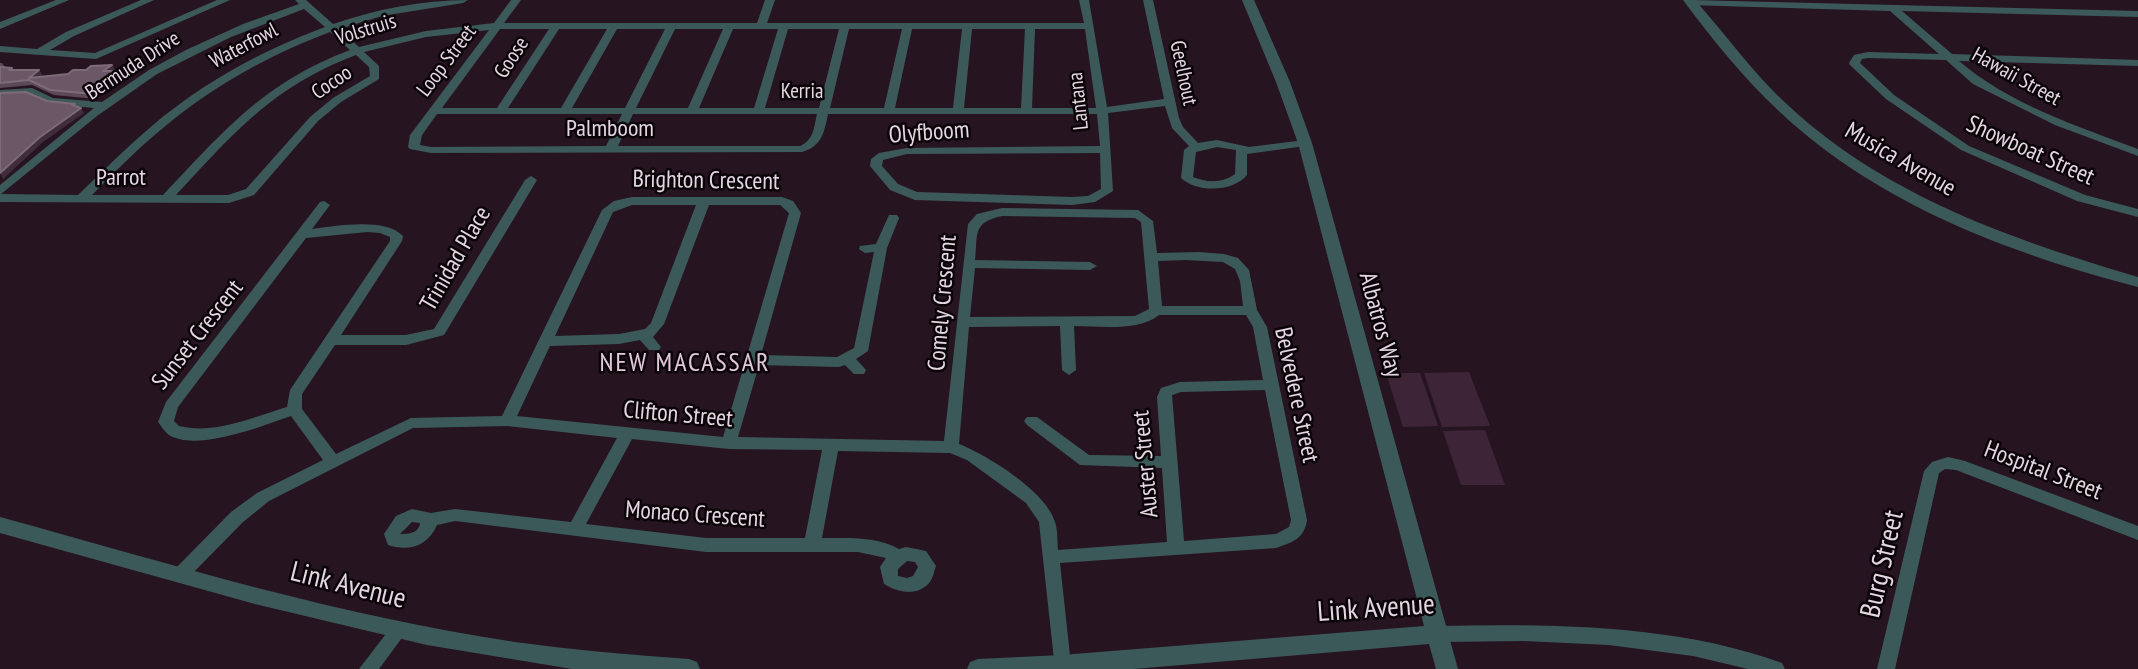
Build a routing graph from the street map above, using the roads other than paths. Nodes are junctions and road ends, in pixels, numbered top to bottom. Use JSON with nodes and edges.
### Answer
{"nodes":[{"id":1,"x":64,"y":0,"type":"edge"},
{"id":2,"x":149,"y":0,"type":"edge"},
{"id":3,"x":225,"y":0,"type":"edge"},
{"id":4,"x":463,"y":0,"type":"edge"},
{"id":5,"x":516,"y":0,"type":"edge"},
{"id":6,"x":770,"y":0,"type":"edge"},
{"id":7,"x":1084,"y":0,"type":"edge"},
{"id":8,"x":1148,"y":0,"type":"edge"},
{"id":9,"x":1248,"y":0,"type":"edge"},
{"id":10,"x":2068,"y":0,"type":"edge"},
{"id":11,"x":1690,"y":1,"type":"edge"},
{"id":12,"x":302,"y":2,"type":"edge"},
{"id":13,"x":205,"y":4,"type":"edge"},
{"id":14,"x":1892,"y":8,"type":"junction"},
{"id":15,"x":2087,"y":13,"type":"junction"},
{"id":16,"x":2138,"y":14,"type":"edge"},
{"id":17,"x":0,"y":26,"type":"edge"},
{"id":18,"x":496,"y":26,"type":"junction"},
{"id":19,"x":556,"y":26,"type":"junction"},
{"id":20,"x":614,"y":26,"type":"junction"},
{"id":21,"x":671,"y":26,"type":"junction"},
{"id":22,"x":729,"y":26,"type":"junction"},
{"id":23,"x":1090,"y":26,"type":"junction"},
{"id":24,"x":331,"y":27,"type":"junction"},
{"id":25,"x":761,"y":27,"type":"junction"},
{"id":26,"x":784,"y":27,"type":"junction"},
{"id":27,"x":844,"y":27,"type":"junction"},
{"id":28,"x":907,"y":27,"type":"junction"},
{"id":29,"x":967,"y":27,"type":"junction"},
{"id":30,"x":1030,"y":27,"type":"junction"},
{"id":31,"x":0,"y":49,"type":"edge"},
{"id":32,"x":356,"y":50,"type":"junction"},
{"id":33,"x":38,"y":52,"type":"junction"},
{"id":34,"x":1947,"y":58,"type":"junction"},
{"id":35,"x":2138,"y":63,"type":"edge"},
{"id":36,"x":0,"y":93,"type":"edge"},
{"id":37,"x":1169,"y":102,"type":"junction"},
{"id":38,"x":104,"y":105,"type":"junction"},
{"id":39,"x":434,"y":111,"type":"junction"},
{"id":40,"x":500,"y":111,"type":"junction"},
{"id":41,"x":565,"y":111,"type":"junction"},
{"id":42,"x":630,"y":111,"type":"junction"},
{"id":43,"x":692,"y":111,"type":"junction"},
{"id":44,"x":758,"y":111,"type":"junction"},
{"id":45,"x":823,"y":111,"type":"junction"},
{"id":46,"x":890,"y":111,"type":"junction"},
{"id":47,"x":958,"y":111,"type":"junction"},
{"id":48,"x":1026,"y":111,"type":"junction"},
{"id":49,"x":1100,"y":111,"type":"junction"},
{"id":50,"x":1305,"y":143,"type":"junction"},
{"id":51,"x":414,"y":147,"type":"joint"},
{"id":52,"x":1196,"y":147,"type":"junction"},
{"id":53,"x":1104,"y":149,"type":"junction"},
{"id":54,"x":1245,"y":149,"type":"junction"},
{"id":55,"x":610,"y":150,"type":"junction"},
{"id":56,"x":2138,"y":153,"type":"edge"},
{"id":57,"x":531,"y":180,"type":"dead end"},
{"id":58,"x":0,"y":191,"type":"edge"},
{"id":59,"x":1102,"y":195,"type":"joint"},
{"id":60,"x":242,"y":196,"type":"joint"},
{"id":61,"x":0,"y":198,"type":"edge"},
{"id":62,"x":81,"y":198,"type":"junction"},
{"id":63,"x":166,"y":199,"type":"junction"},
{"id":64,"x":704,"y":201,"type":"junction"},
{"id":65,"x":324,"y":205,"type":"dead end"},
{"id":66,"x":2138,"y":213,"type":"edge"},
{"id":67,"x":893,"y":218,"type":"dead end"},
{"id":68,"x":304,"y":234,"type":"junction"},
{"id":69,"x":865,"y":248,"type":"dead end"},
{"id":70,"x":881,"y":248,"type":"junction"},
{"id":71,"x":1152,"y":257,"type":"junction"},
{"id":72,"x":970,"y":264,"type":"junction"},
{"id":73,"x":1090,"y":266,"type":"dead end"},
{"id":74,"x":2138,"y":282,"type":"edge"},
{"id":75,"x":1156,"y":310,"type":"junction"},
{"id":76,"x":1250,"y":310,"type":"junction"},
{"id":77,"x":965,"y":322,"type":"junction"},
{"id":78,"x":1067,"y":322,"type":"junction"},
{"id":79,"x":332,"y":340,"type":"junction"},
{"id":80,"x":546,"y":341,"type":"junction"},
{"id":81,"x":754,"y":360,"type":"junction"},
{"id":82,"x":1069,"y":370,"type":"dead end"},
{"id":83,"x":1273,"y":386,"type":"junction"},
{"id":84,"x":294,"y":410,"type":"junction"},
{"id":85,"x":507,"y":421,"type":"junction"},
{"id":86,"x":1032,"y":421,"type":"dead end"},
{"id":87,"x":626,"y":433,"type":"junction"},
{"id":88,"x":729,"y":443,"type":"junction"},
{"id":89,"x":831,"y":446,"type":"junction"},
{"id":90,"x":951,"y":447,"type":"junction"},
{"id":91,"x":332,"y":461,"type":"junction"},
{"id":92,"x":1169,"y":462,"type":"junction"},
{"id":93,"x":1932,"y":471,"type":"joint"},
{"id":94,"x":429,"y":520,"type":"dead end"},
{"id":95,"x":0,"y":525,"type":"edge"},
{"id":96,"x":576,"y":528,"type":"junction"},
{"id":97,"x":2138,"y":533,"type":"edge"},
{"id":98,"x":812,"y":545,"type":"junction"},
{"id":99,"x":1176,"y":548,"type":"junction"},
{"id":100,"x":898,"y":556,"type":"dead end"},
{"id":101,"x":1052,"y":557,"type":"junction"},
{"id":102,"x":181,"y":574,"type":"junction"},
{"id":103,"x":398,"y":631,"type":"junction"},
{"id":104,"x":1438,"y":634,"type":"junction"},
{"id":105,"x":1062,"y":665,"type":"junction"},
{"id":106,"x":368,"y":669,"type":"edge"},
{"id":107,"x":689,"y":669,"type":"edge"},
{"id":108,"x":978,"y":669,"type":"edge"},
{"id":109,"x":1447,"y":669,"type":"edge"},
{"id":110,"x":1776,"y":669,"type":"edge"},
{"id":111,"x":1886,"y":669,"type":"edge"}],
"edges":[{"from":1,"to":17,"type":"street"},
{"from":2,"to":33,"type":"street"},
{"from":3,"to":13,"type":"street"},
{"from":4,"to":24,"type":"street","name":"Waterfowl"},
{"from":5,"to":18,"type":"street","name":"Loop Street"},
{"from":6,"to":25,"type":"street"},
{"from":7,"to":23,"type":"street","name":"Lantana"},
{"from":8,"to":37,"type":"street","name":"Geelhout"},
{"from":9,"to":50,"type":"street","name":"Albatros Way"},
{"from":10,"to":15,"type":"street"},
{"from":11,"to":14,"type":"street"},
{"from":11,"to":74,"type":"street","name":"Musica Avenue"},
{"from":12,"to":24,"type":"street","name":"Cocoo"},
{"from":12,"to":38,"type":"street","name":"Bermuda Drive"},
{"from":13,"to":33,"type":"street"},
{"from":14,"to":15,"type":"street"},
{"from":14,"to":34,"type":"street","name":"Hawaii Street"},
{"from":15,"to":16,"type":"street"},
{"from":18,"to":19,"type":"street","name":"Volstruis"},
{"from":18,"to":32,"type":"street","name":"Volstruis"},
{"from":18,"to":39,"type":"street","name":"Loop Street"},
{"from":19,"to":20,"type":"street","name":"Volstruis"},
{"from":19,"to":40,"type":"street","name":"Goose"},
{"from":20,"to":21,"type":"street","name":"Volstruis"},
{"from":20,"to":41,"type":"street"},
{"from":21,"to":22,"type":"street","name":"Volstruis"},
{"from":21,"to":42,"type":"street"},
{"from":22,"to":25,"type":"street","name":"Volstruis"},
{"from":22,"to":43,"type":"street"},
{"from":23,"to":30,"type":"street","name":"Volstruis"},
{"from":23,"to":49,"type":"street","name":"Lantana"},
{"from":24,"to":32,"type":"street","name":"Cocoo"},
{"from":24,"to":62,"type":"street","name":"Waterfowl"},
{"from":25,"to":26,"type":"street","name":"Volstruis"},
{"from":26,"to":27,"type":"street","name":"Volstruis"},
{"from":26,"to":44,"type":"street"},
{"from":27,"to":28,"type":"street","name":"Volstruis"},
{"from":27,"to":45,"type":"street"},
{"from":28,"to":29,"type":"street","name":"Volstruis"},
{"from":28,"to":46,"type":"street"},
{"from":29,"to":30,"type":"street","name":"Volstruis"},
{"from":29,"to":47,"type":"street"},
{"from":30,"to":48,"type":"street"},
{"from":31,"to":33,"type":"street"},
{"from":32,"to":60,"type":"street","name":"Cocoo"},
{"from":32,"to":63,"type":"street","name":"Volstruis"},
{"from":34,"to":35,"type":"street"},
{"from":34,"to":56,"type":"street","name":"Hawaii Street"},
{"from":34,"to":66,"type":"street","name":"Showboat Street"},
{"from":36,"to":38,"type":"street"},
{"from":37,"to":49,"type":"street","name":"Kerria"},
{"from":37,"to":52,"type":"street","name":"Geelhout"},
{"from":38,"to":58,"type":"street","name":"Bermuda Drive"},
{"from":39,"to":40,"type":"street","name":"Kerria"},
{"from":39,"to":51,"type":"street","name":"Loop Street"},
{"from":40,"to":41,"type":"street","name":"Kerria"},
{"from":41,"to":42,"type":"street","name":"Kerria"},
{"from":42,"to":43,"type":"street","name":"Kerria"},
{"from":42,"to":55,"type":"street"},
{"from":43,"to":44,"type":"street","name":"Kerria"},
{"from":44,"to":45,"type":"street","name":"Kerria"},
{"from":45,"to":46,"type":"street","name":"Kerria"},
{"from":45,"to":55,"type":"street","name":"Palmboom"},
{"from":46,"to":47,"type":"street","name":"Kerria"},
{"from":47,"to":48,"type":"street","name":"Kerria"},
{"from":48,"to":49,"type":"street","name":"Kerria"},
{"from":49,"to":53,"type":"street","name":"Lantana"},
{"from":50,"to":54,"type":"street"},
{"from":50,"to":104,"type":"street","name":"Albatros Way"},
{"from":51,"to":55,"type":"street","name":"Palmboom"},
{"from":52,"to":54,"type":"street"},
{"from":52,"to":54,"type":"street"},
{"from":53,"to":59,"type":"street","name":"Lantana"},
{"from":53,"to":59,"type":"street","name":"Olyfboom"},
{"from":57,"to":79,"type":"street","name":"Trinidad Place"},
{"from":60,"to":63,"type":"street","name":"Parrot"},
{"from":61,"to":62,"type":"street","name":"Parrot"},
{"from":62,"to":63,"type":"street","name":"Parrot"},
{"from":64,"to":80,"type":"street","name":"Brighton Crescent"},
{"from":64,"to":80,"type":"street"},
{"from":64,"to":81,"type":"street","name":"Brighton Crescent"},
{"from":65,"to":68,"type":"street","name":"Sunset Crescent"},
{"from":67,"to":70,"type":"street"},
{"from":68,"to":79,"type":"street"},
{"from":68,"to":84,"type":"street","name":"Sunset Crescent"},
{"from":69,"to":70,"type":"street"},
{"from":70,"to":81,"type":"street"},
{"from":71,"to":72,"type":"street","name":"Comely Crescent"},
{"from":71,"to":75,"type":"street","name":"Comely Crescent"},
{"from":71,"to":76,"type":"street"},
{"from":72,"to":73,"type":"street"},
{"from":72,"to":77,"type":"street","name":"Comely Crescent"},
{"from":75,"to":76,"type":"street","name":"Belvedere Street"},
{"from":75,"to":78,"type":"street","name":"Belvedere Street"},
{"from":76,"to":83,"type":"street","name":"Belvedere Street"},
{"from":77,"to":78,"type":"street","name":"Belvedere Street"},
{"from":77,"to":90,"type":"street","name":"Comely Crescent"},
{"from":78,"to":82,"type":"street"},
{"from":79,"to":84,"type":"street"},
{"from":80,"to":85,"type":"street","name":"Brighton Crescent"},
{"from":81,"to":88,"type":"street","name":"Brighton Crescent"},
{"from":83,"to":92,"type":"street","name":"Auster Street"},
{"from":83,"to":99,"type":"street","name":"Belvedere Street"},
{"from":84,"to":91,"type":"street"},
{"from":85,"to":87,"type":"street","name":"Clifton Street"},
{"from":85,"to":91,"type":"street","name":"Clifton Street"},
{"from":86,"to":92,"type":"street"},
{"from":87,"to":88,"type":"street","name":"Clifton Street"},
{"from":87,"to":96,"type":"street","name":"Monaco Crescent"},
{"from":88,"to":89,"type":"street","name":"Clifton Street"},
{"from":89,"to":90,"type":"street","name":"Clifton Street"},
{"from":89,"to":98,"type":"street"},
{"from":90,"to":101,"type":"street","name":"Clifton Street"},
{"from":91,"to":102,"type":"street","name":"Clifton Street"},
{"from":92,"to":99,"type":"street","name":"Auster Street"},
{"from":93,"to":97,"type":"street","name":"Hospital Street"},
{"from":93,"to":111,"type":"street","name":"Burg Street"},
{"from":94,"to":96,"type":"street","name":"Monaco Crescent"},
{"from":95,"to":102,"type":"street","name":"Link Avenue"},
{"from":96,"to":98,"type":"street","name":"Monaco Crescent"},
{"from":98,"to":100,"type":"street","name":"Monaco Crescent"},
{"from":99,"to":101,"type":"street","name":"Belvedere Street"},
{"from":101,"to":105,"type":"street","name":"Clifton Street"},
{"from":102,"to":103,"type":"street","name":"Link Avenue"},
{"from":103,"to":106,"type":"street"},
{"from":103,"to":107,"type":"street","name":"Link Avenue"},
{"from":104,"to":105,"type":"street","name":"Link Avenue"},
{"from":104,"to":109,"type":"street","name":"Albatros Way"},
{"from":104,"to":110,"type":"street","name":"Link Avenue"},
{"from":105,"to":108,"type":"street","name":"Link Avenue"}]}
